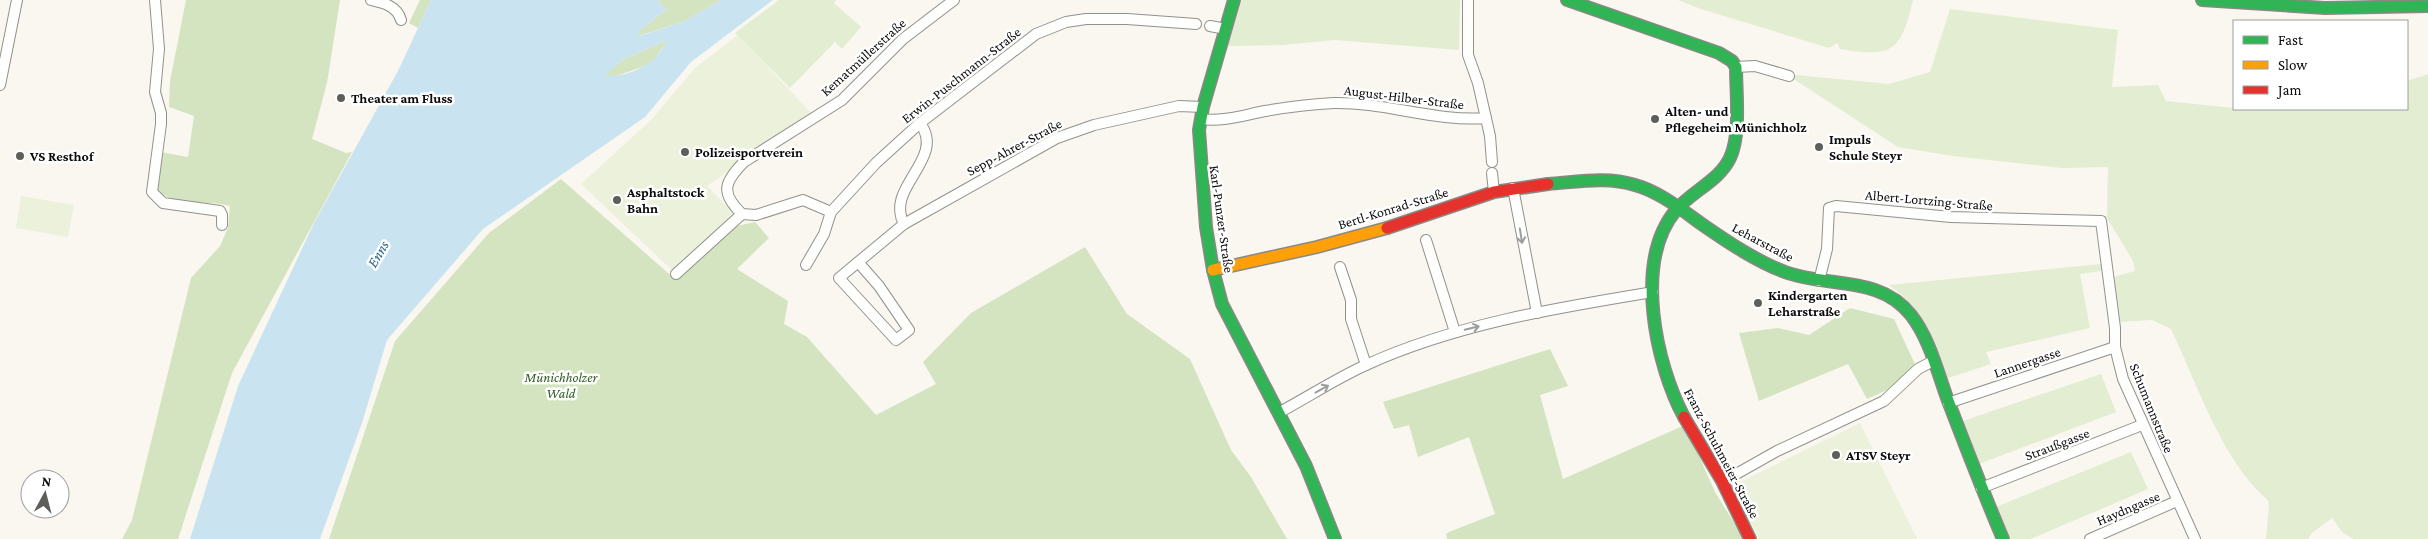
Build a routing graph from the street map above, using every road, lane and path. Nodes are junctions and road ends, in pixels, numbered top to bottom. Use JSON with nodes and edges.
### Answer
{"nodes":[{"id":1,"x":17,"y":0,"type":"edge"},
{"id":2,"x":155,"y":0,"type":"edge"},
{"id":3,"x":371,"y":0,"type":"edge"},
{"id":4,"x":954,"y":0,"type":"edge"},
{"id":5,"x":1234,"y":0,"type":"edge"},
{"id":6,"x":1468,"y":0,"type":"edge"},
{"id":7,"x":1567,"y":0,"type":"edge"},
{"id":8,"x":2202,"y":0,"type":"edge"},
{"id":9,"x":2428,"y":6,"type":"edge"},
{"id":10,"x":401,"y":20,"type":"dead end"},
{"id":11,"x":1196,"y":24,"type":"dead end"},
{"id":12,"x":1210,"y":26,"type":"dead end"},
{"id":13,"x":1226,"y":28,"type":"junction"},
{"id":14,"x":3,"y":61,"type":"edge"},
{"id":15,"x":1736,"y":67,"type":"junction"},
{"id":16,"x":1789,"y":76,"type":"dead end"},
{"id":17,"x":0,"y":85,"type":"edge"},
{"id":18,"x":1203,"y":107,"type":"junction"},
{"id":19,"x":1486,"y":118,"type":"junction"},
{"id":20,"x":1201,"y":119,"type":"junction"},
{"id":21,"x":920,"y":123,"type":"junction"},
{"id":22,"x":1582,"y":181,"type":"joint"},
{"id":23,"x":1513,"y":188,"type":"junction"},
{"id":24,"x":1494,"y":192,"type":"junction"},
{"id":25,"x":1677,"y":207,"type":"junction"},
{"id":26,"x":831,"y":212,"type":"junction"},
{"id":27,"x":742,"y":214,"type":"junction"},
{"id":28,"x":2102,"y":221,"type":"joint"},
{"id":29,"x":904,"y":224,"type":"junction"},
{"id":30,"x":222,"y":225,"type":"dead end"},
{"id":31,"x":1426,"y":240,"type":"dead end"},
{"id":32,"x":858,"y":262,"type":"junction"},
{"id":33,"x":806,"y":265,"type":"dead end"},
{"id":34,"x":1340,"y":267,"type":"dead end"},
{"id":35,"x":1213,"y":270,"type":"junction"},
{"id":36,"x":676,"y":274,"type":"dead end"},
{"id":37,"x":1819,"y":281,"type":"junction"},
{"id":38,"x":1653,"y":292,"type":"junction"},
{"id":39,"x":1537,"y":313,"type":"junction"},
{"id":40,"x":1455,"y":332,"type":"junction"},
{"id":41,"x":2115,"y":346,"type":"junction"},
{"id":42,"x":1933,"y":361,"type":"junction"},
{"id":43,"x":1366,"y":365,"type":"junction"},
{"id":44,"x":1948,"y":402,"type":"junction"},
{"id":45,"x":1280,"y":412,"type":"junction"},
{"id":46,"x":2142,"y":425,"type":"junction"},
{"id":47,"x":1722,"y":482,"type":"junction"},
{"id":48,"x":1981,"y":488,"type":"junction"},
{"id":49,"x":2177,"y":501,"type":"junction"},
{"id":50,"x":1335,"y":539,"type":"edge"},
{"id":51,"x":1750,"y":539,"type":"edge"},
{"id":52,"x":2003,"y":539,"type":"edge"},
{"id":53,"x":2090,"y":539,"type":"edge"},
{"id":54,"x":2195,"y":539,"type":"edge"}],
"edges":[{"from":1,"to":14,"type":"street"},
{"from":2,"to":30,"type":"street"},
{"from":3,"to":10,"type":"street"},
{"from":4,"to":27,"type":"street","name":"Kematmüllerstraße"},
{"from":5,"to":13,"type":"street","name":"Karl-Punzer-Straße"},
{"from":6,"to":19,"type":"street"},
{"from":7,"to":15,"type":"street"},
{"from":8,"to":9,"type":"street"},
{"from":11,"to":21,"type":"street","name":"Erwin-Puschmann-Straße"},
{"from":12,"to":13,"type":"street"},
{"from":13,"to":18,"type":"street","name":"Karl-Punzer-Straße"},
{"from":14,"to":17,"type":"street"},
{"from":15,"to":16,"type":"street"},
{"from":15,"to":25,"type":"street"},
{"from":18,"to":20,"type":"street","name":"Karl-Punzer-Straße"},
{"from":18,"to":29,"type":"street","name":"Sepp-Ahrer-Straße"},
{"from":19,"to":20,"type":"street","name":"August-Hilber-Straße"},
{"from":19,"to":24,"type":"street"},
{"from":20,"to":35,"type":"street","name":"Karl-Punzer-Straße"},
{"from":21,"to":26,"type":"street","name":"Erwin-Puschmann-Straße"},
{"from":21,"to":29,"type":"street"},
{"from":22,"to":23,"type":"street","name":"Bertl-Konrad-Straße"},
{"from":22,"to":25,"type":"street","name":"Leharstraße"},
{"from":23,"to":24,"type":"street","name":"Bertl-Konrad-Straße"},
{"from":23,"to":39,"type":"street","one_way":true},
{"from":24,"to":35,"type":"street","name":"Bertl-Konrad-Straße"},
{"from":25,"to":37,"type":"street","name":"Leharstraße"},
{"from":25,"to":38,"type":"street","name":"Franz-Schuhmeier-Straße"},
{"from":26,"to":27,"type":"street"},
{"from":26,"to":33,"type":"street","name":"Erwin-Puschmann-Straße"},
{"from":27,"to":36,"type":"street"},
{"from":28,"to":37,"type":"street","name":"Albert-Lortzing-Straße"},
{"from":28,"to":41,"type":"street","name":"Schumannstraße"},
{"from":29,"to":32,"type":"street","name":"Sepp-Ahrer-Straße"},
{"from":31,"to":40,"type":"street"},
{"from":32,"to":32,"type":"street","name":"Sepp-Ahrer-Straße"},
{"from":34,"to":43,"type":"street"},
{"from":35,"to":45,"type":"street","name":"Karl-Punzer-Straße"},
{"from":37,"to":42,"type":"street","name":"Leharstraße"},
{"from":38,"to":39,"type":"street"},
{"from":38,"to":47,"type":"street","name":"Franz-Schuhmeier-Straße"},
{"from":40,"to":39,"type":"street","one_way":true},
{"from":40,"to":43,"type":"street"},
{"from":41,"to":44,"type":"street","name":"Lannergasse"},
{"from":41,"to":46,"type":"street","name":"Schumannstraße"},
{"from":42,"to":44,"type":"street","name":"Leharstraße"},
{"from":42,"to":47,"type":"street"},
{"from":45,"to":43,"type":"street","one_way":true},
{"from":44,"to":48,"type":"street","name":"Leharstraße"},
{"from":45,"to":50,"type":"street","name":"Karl-Punzer-Straße"},
{"from":46,"to":48,"type":"street","name":"Straußgasse"},
{"from":46,"to":49,"type":"street","name":"Schumannstraße"},
{"from":47,"to":51,"type":"street","name":"Franz-Schuhmeier-Straße"},
{"from":48,"to":52,"type":"street","name":"Leharstraße"},
{"from":49,"to":53,"type":"street","name":"Haydngasse"},
{"from":49,"to":54,"type":"street","name":"Schumannstraße"}]}
